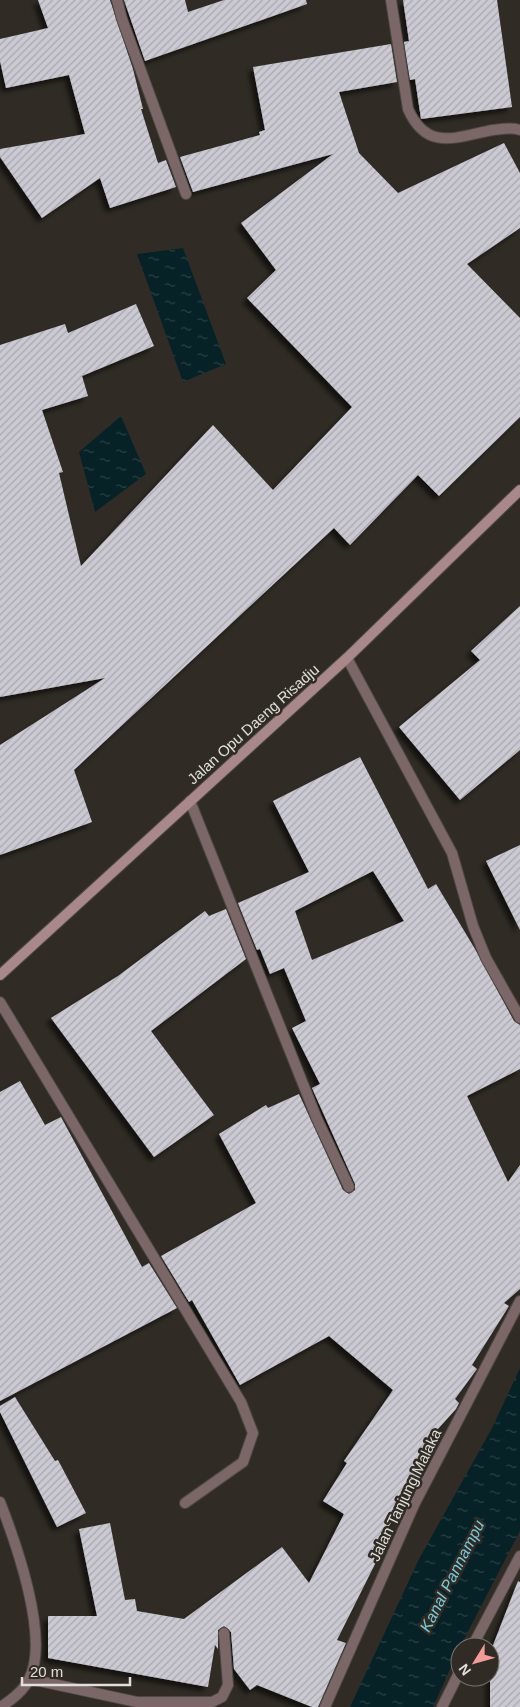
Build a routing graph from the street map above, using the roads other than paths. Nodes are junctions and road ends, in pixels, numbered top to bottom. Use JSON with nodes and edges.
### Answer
{"nodes":[{"id":1,"x":117,"y":0,"type":"edge"},
{"id":2,"x":391,"y":0,"type":"edge"},
{"id":3,"x":520,"y":130,"type":"edge"},
{"id":4,"x":186,"y":194,"type":"dead end"},
{"id":5,"x":520,"y":490,"type":"edge"},
{"id":6,"x":347,"y":658,"type":"junction"},
{"id":7,"x":190,"y":801,"type":"junction"},
{"id":8,"x":0,"y":974,"type":"edge"},
{"id":9,"x":0,"y":1002,"type":"edge"},
{"id":10,"x":520,"y":1018,"type":"edge"},
{"id":11,"x":349,"y":1187,"type":"dead end"},
{"id":12,"x":520,"y":1301,"type":"edge"},
{"id":13,"x":0,"y":1502,"type":"edge"},
{"id":14,"x":185,"y":1503,"type":"dead end"},
{"id":15,"x":520,"y":1556,"type":"edge"},
{"id":16,"x":224,"y":1633,"type":"dead end"},
{"id":17,"x":477,"y":1637,"type":"edge"},
{"id":18,"x":30,"y":1679,"type":"junction"},
{"id":19,"x":452,"y":1687,"type":"edge"},
{"id":20,"x":0,"y":1707,"type":"edge"},
{"id":21,"x":325,"y":1707,"type":"edge"},
{"id":22,"x":442,"y":1707,"type":"edge"}],
"edges":[{"from":1,"to":4,"type":"street"},
{"from":2,"to":3,"type":"street"},
{"from":5,"to":6,"type":"main road","name":"Jalan Opu Daeng Risadju"},
{"from":6,"to":7,"type":"main road","name":"Jalan Opu Daeng Risadju"},
{"from":6,"to":10,"type":"street"},
{"from":7,"to":8,"type":"main road","name":"Jalan Opu Daeng Risadju"},
{"from":7,"to":11,"type":"street"},
{"from":9,"to":14,"type":"street"},
{"from":12,"to":21,"type":"street","name":"Jalan Tanjung Malaka"},
{"from":13,"to":18,"type":"street"},
{"from":15,"to":17,"type":"street"},
{"from":16,"to":18,"type":"street"},
{"from":18,"to":20,"type":"street"},
{"from":19,"to":22,"type":"street"}]}
